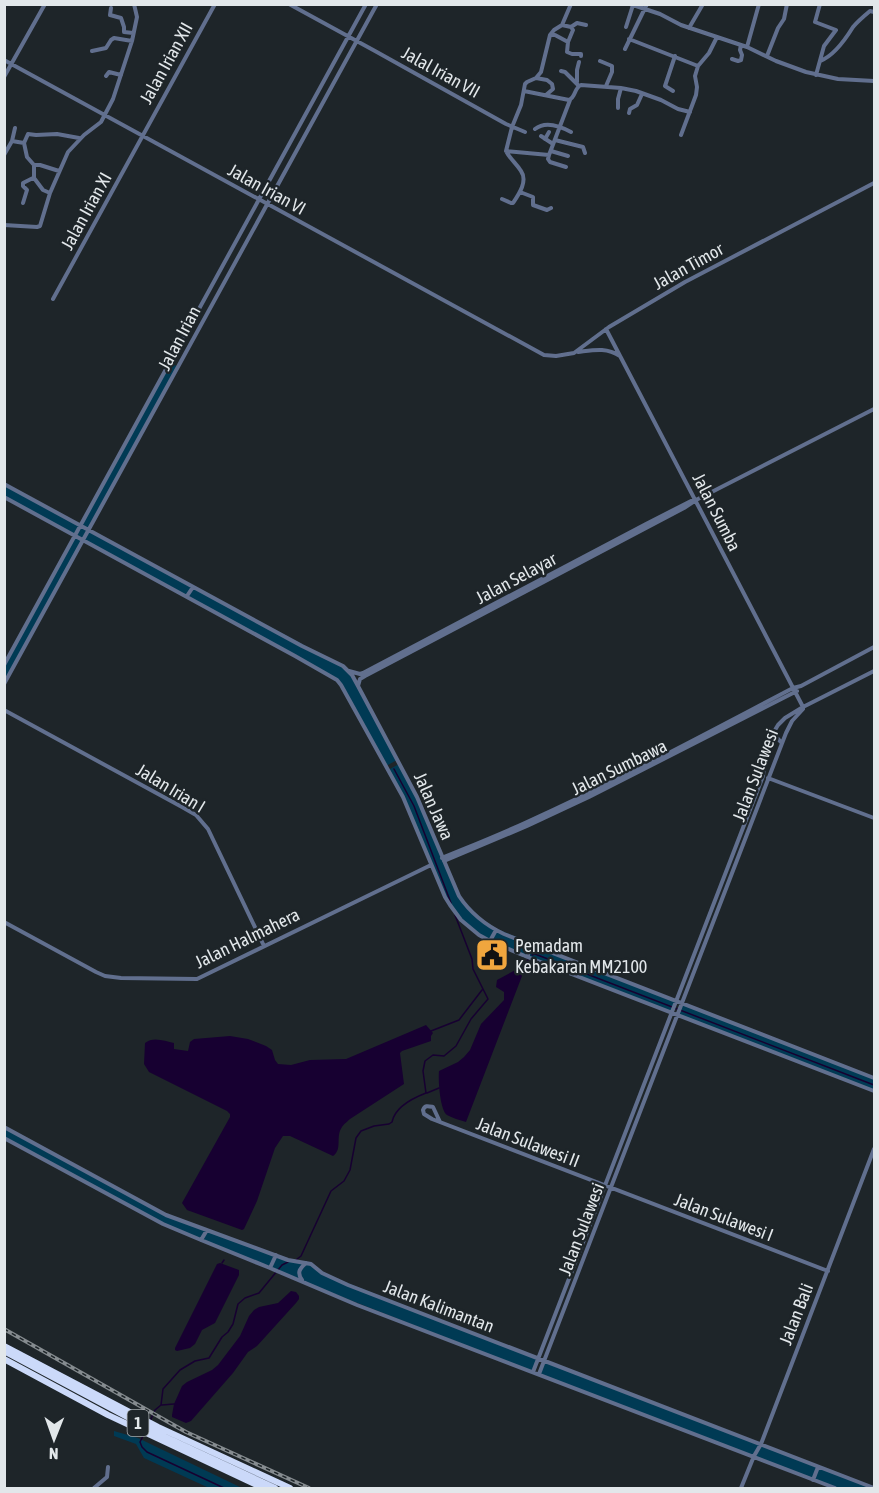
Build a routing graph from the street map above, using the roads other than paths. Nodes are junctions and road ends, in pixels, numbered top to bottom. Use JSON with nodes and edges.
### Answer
{"nodes":[{"id":1,"x":45,"y":4,"type":"edge"},
{"id":2,"x":134,"y":4,"type":"edge"},
{"id":3,"x":214,"y":4,"type":"edge"},
{"id":4,"x":289,"y":4,"type":"edge"},
{"id":5,"x":366,"y":4,"type":"edge"},
{"id":6,"x":378,"y":4,"type":"edge"},
{"id":7,"x":571,"y":4,"type":"edge"},
{"id":8,"x":703,"y":4,"type":"edge"},
{"id":9,"x":759,"y":4,"type":"edge"},
{"id":10,"x":788,"y":4,"type":"edge"},
{"id":11,"x":820,"y":4,"type":"edge"},
{"id":12,"x":631,"y":5,"type":"edge"},
{"id":13,"x":646,"y":7,"type":"edge"},
{"id":14,"x":111,"y":8,"type":"dead end"},
{"id":15,"x":874,"y":12,"type":"edge"},
{"id":16,"x":562,"y":25,"type":"junction"},
{"id":17,"x":586,"y":25,"type":"dead end"},
{"id":18,"x":571,"y":27,"type":"junction"},
{"id":19,"x":626,"y":27,"type":"dead end"},
{"id":20,"x":689,"y":28,"type":"junction"},
{"id":21,"x":133,"y":33,"type":"junction"},
{"id":22,"x":550,"y":35,"type":"junction"},
{"id":23,"x":349,"y":37,"type":"junction"},
{"id":24,"x":717,"y":37,"type":"junction"},
{"id":25,"x":629,"y":39,"type":"junction"},
{"id":26,"x":132,"y":41,"type":"junction"},
{"id":27,"x":357,"y":41,"type":"junction"},
{"id":28,"x":568,"y":42,"type":"junction"},
{"id":29,"x":741,"y":45,"type":"junction"},
{"id":30,"x":747,"y":47,"type":"junction"},
{"id":31,"x":625,"y":49,"type":"dead end"},
{"id":32,"x":92,"y":51,"type":"dead end"},
{"id":33,"x":581,"y":56,"type":"dead end"},
{"id":34,"x":675,"y":56,"type":"junction"},
{"id":35,"x":767,"y":56,"type":"junction"},
{"id":36,"x":732,"y":59,"type":"dead end"},
{"id":37,"x":4,"y":60,"type":"edge"},
{"id":38,"x":600,"y":61,"type":"dead end"},
{"id":39,"x":579,"y":62,"type":"dead end"},
{"id":40,"x":819,"y":62,"type":"junction"},
{"id":41,"x":12,"y":64,"type":"junction"},
{"id":42,"x":698,"y":66,"type":"junction"},
{"id":43,"x":561,"y":71,"type":"dead end"},
{"id":44,"x":121,"y":75,"type":"junction"},
{"id":45,"x":816,"y":75,"type":"junction"},
{"id":46,"x":106,"y":76,"type":"dead end"},
{"id":47,"x":4,"y":77,"type":"edge"},
{"id":48,"x":536,"y":78,"type":"junction"},
{"id":49,"x":874,"y":81,"type":"edge"},
{"id":50,"x":628,"y":82,"type":"dead end"},
{"id":51,"x":578,"y":84,"type":"junction"},
{"id":52,"x":606,"y":86,"type":"junction"},
{"id":53,"x":623,"y":88,"type":"junction"},
{"id":54,"x":524,"y":91,"type":"junction"},
{"id":55,"x":551,"y":91,"type":"junction"},
{"id":56,"x":673,"y":91,"type":"dead end"},
{"id":57,"x":642,"y":94,"type":"junction"},
{"id":58,"x":546,"y":95,"type":"junction"},
{"id":59,"x":554,"y":97,"type":"junction"},
{"id":60,"x":570,"y":100,"type":"junction"},
{"id":61,"x":618,"y":108,"type":"dead end"},
{"id":62,"x":690,"y":112,"type":"junction"},
{"id":63,"x":629,"y":113,"type":"dead end"},
{"id":64,"x":105,"y":115,"type":"junction"},
{"id":65,"x":512,"y":127,"type":"junction"},
{"id":66,"x":15,"y":128,"type":"dead end"},
{"id":67,"x":559,"y":128,"type":"junction"},
{"id":68,"x":535,"y":129,"type":"dead end"},
{"id":69,"x":525,"y":132,"type":"dead end"},
{"id":70,"x":549,"y":132,"type":"dead end"},
{"id":71,"x":570,"y":132,"type":"dead end"},
{"id":72,"x":681,"y":135,"type":"dead end"},
{"id":73,"x":142,"y":136,"type":"junction"},
{"id":74,"x":79,"y":139,"type":"junction"},
{"id":75,"x":12,"y":141,"type":"junction"},
{"id":76,"x":554,"y":142,"type":"junction"},
{"id":77,"x":24,"y":143,"type":"junction"},
{"id":78,"x":506,"y":151,"type":"junction"},
{"id":79,"x":550,"y":153,"type":"junction"},
{"id":80,"x":585,"y":153,"type":"dead end"},
{"id":81,"x":4,"y":155,"type":"edge"},
{"id":82,"x":568,"y":156,"type":"dead end"},
{"id":83,"x":34,"y":165,"type":"junction"},
{"id":84,"x":566,"y":167,"type":"dead end"},
{"id":85,"x":59,"y":171,"type":"junction"},
{"id":86,"x":34,"y":177,"type":"junction"},
{"id":87,"x":874,"y":183,"type":"edge"},
{"id":88,"x":520,"y":192,"type":"junction"},
{"id":89,"x":50,"y":194,"type":"junction"},
{"id":90,"x":259,"y":199,"type":"junction"},
{"id":91,"x":502,"y":199,"type":"dead end"},
{"id":92,"x":23,"y":203,"type":"dead end"},
{"id":93,"x":268,"y":204,"type":"junction"},
{"id":94,"x":551,"y":208,"type":"dead end"},
{"id":95,"x":4,"y":225,"type":"edge"},
{"id":96,"x":53,"y":299,"type":"dead end"},
{"id":97,"x":606,"y":329,"type":"junction"},
{"id":98,"x":516,"y":341,"type":"joint"},
{"id":99,"x":574,"y":352,"type":"junction"},
{"id":100,"x":620,"y":357,"type":"junction"},
{"id":101,"x":170,"y":362,"type":"junction"},
{"id":102,"x":178,"y":367,"type":"junction"},
{"id":103,"x":874,"y":409,"type":"edge"},
{"id":104,"x":4,"y":484,"type":"edge"},
{"id":105,"x":4,"y":497,"type":"edge"},
{"id":106,"x":696,"y":500,"type":"junction"},
{"id":107,"x":81,"y":525,"type":"junction"},
{"id":108,"x":89,"y":530,"type":"junction"},
{"id":109,"x":75,"y":535,"type":"junction"},
{"id":110,"x":83,"y":540,"type":"junction"},
{"id":111,"x":193,"y":587,"type":"junction"},
{"id":112,"x":187,"y":597,"type":"junction"},
{"id":113,"x":874,"y":647,"type":"edge"},
{"id":114,"x":4,"y":665,"type":"edge"},
{"id":115,"x":375,"y":668,"type":"junction"},
{"id":116,"x":348,"y":671,"type":"junction"},
{"id":117,"x":874,"y":671,"type":"edge"},
{"id":118,"x":4,"y":684,"type":"edge"},
{"id":119,"x":358,"y":686,"type":"junction"},
{"id":120,"x":794,"y":690,"type":"junction"},
{"id":121,"x":808,"y":705,"type":"junction"},
{"id":122,"x":802,"y":707,"type":"junction"},
{"id":123,"x":4,"y":710,"type":"edge"},
{"id":124,"x":769,"y":740,"type":"junction"},
{"id":125,"x":782,"y":743,"type":"junction"},
{"id":126,"x":763,"y":776,"type":"junction"},
{"id":127,"x":769,"y":778,"type":"junction"},
{"id":128,"x":874,"y":818,"type":"edge"},
{"id":129,"x":443,"y":859,"type":"junction"},
{"id":130,"x":431,"y":865,"type":"junction"},
{"id":131,"x":4,"y":922,"type":"edge"},
{"id":132,"x":496,"y":930,"type":"junction"},
{"id":133,"x":490,"y":941,"type":"junction"},
{"id":134,"x":531,"y":944,"type":"junction"},
{"id":135,"x":264,"y":946,"type":"junction"},
{"id":136,"x":528,"y":957,"type":"junction"},
{"id":137,"x":676,"y":1002,"type":"junction"},
{"id":138,"x":682,"y":1004,"type":"junction"},
{"id":139,"x":672,"y":1012,"type":"junction"},
{"id":140,"x":678,"y":1014,"type":"junction"},
{"id":141,"x":874,"y":1078,"type":"edge"},
{"id":142,"x":874,"y":1091,"type":"edge"},
{"id":143,"x":440,"y":1122,"type":"junction"},
{"id":144,"x":4,"y":1127,"type":"edge"},
{"id":145,"x":22,"y":1137,"type":"junction"},
{"id":146,"x":4,"y":1138,"type":"edge"},
{"id":147,"x":18,"y":1144,"type":"junction"},
{"id":148,"x":874,"y":1149,"type":"edge"},
{"id":149,"x":605,"y":1186,"type":"junction"},
{"id":150,"x":611,"y":1188,"type":"junction"},
{"id":151,"x":207,"y":1230,"type":"junction"},
{"id":152,"x":201,"y":1240,"type":"junction"},
{"id":153,"x":276,"y":1255,"type":"junction"},
{"id":154,"x":304,"y":1263,"type":"junction"},
{"id":155,"x":273,"y":1269,"type":"junction"},
{"id":156,"x":828,"y":1271,"type":"junction"},
{"id":157,"x":303,"y":1281,"type":"junction"},
{"id":158,"x":4,"y":1346,"type":"edge"},
{"id":159,"x":4,"y":1355,"type":"edge"},
{"id":160,"x":538,"y":1358,"type":"junction"},
{"id":161,"x":544,"y":1361,"type":"junction"},
{"id":162,"x":533,"y":1372,"type":"junction"},
{"id":163,"x":539,"y":1374,"type":"junction"},
{"id":164,"x":761,"y":1444,"type":"junction"},
{"id":165,"x":754,"y":1456,"type":"junction"},
{"id":166,"x":108,"y":1467,"type":"dead end"},
{"id":167,"x":818,"y":1467,"type":"junction"},
{"id":168,"x":813,"y":1480,"type":"junction"},
{"id":169,"x":94,"y":1488,"type":"edge"},
{"id":170,"x":262,"y":1488,"type":"edge"},
{"id":171,"x":268,"y":1488,"type":"edge"},
{"id":172,"x":275,"y":1488,"type":"edge"},
{"id":173,"x":290,"y":1488,"type":"edge"},
{"id":174,"x":741,"y":1488,"type":"edge"},
{"id":175,"x":836,"y":1488,"type":"edge"},
{"id":176,"x":874,"y":1488,"type":"edge"}],
"edges":[{"from":1,"to":41,"type":"street"},
{"from":2,"to":21,"type":"street"},
{"from":3,"to":73,"type":"street","name":"Jalan Irian XII"},
{"from":4,"to":23,"type":"street","name":"Jalal Irian VII"},
{"from":5,"to":23,"type":"street","name":"Jalan Irian"},
{"from":6,"to":27,"type":"street","name":"Jalan Irian"},
{"from":7,"to":16,"type":"street"},
{"from":8,"to":20,"type":"street"},
{"from":9,"to":30,"type":"street"},
{"from":10,"to":35,"type":"street"},
{"from":11,"to":40,"type":"street"},
{"from":12,"to":13,"type":"street"},
{"from":12,"to":19,"type":"street"},
{"from":13,"to":20,"type":"street"},
{"from":13,"to":25,"type":"street"},
{"from":14,"to":21,"type":"street"},
{"from":15,"to":40,"type":"street"},
{"from":16,"to":18,"type":"street"},
{"from":16,"to":22,"type":"street"},
{"from":17,"to":18,"type":"street"},
{"from":18,"to":28,"type":"street"},
{"from":20,"to":24,"type":"street"},
{"from":21,"to":26,"type":"street"},
{"from":22,"to":28,"type":"street"},
{"from":22,"to":48,"type":"street"},
{"from":23,"to":27,"type":"street","name":"Jalal Irian VII"},
{"from":23,"to":90,"type":"street","name":"Jalan Irian"},
{"from":24,"to":29,"type":"street"},
{"from":24,"to":42,"type":"street"},
{"from":25,"to":31,"type":"street"},
{"from":25,"to":34,"type":"street"},
{"from":26,"to":32,"type":"street"},
{"from":26,"to":44,"type":"street"},
{"from":27,"to":65,"type":"street","name":"Jalal Irian VII"},
{"from":27,"to":93,"type":"street","name":"Jalan Irian"},
{"from":28,"to":33,"type":"street"},
{"from":29,"to":30,"type":"street"},
{"from":29,"to":36,"type":"street"},
{"from":30,"to":35,"type":"street"},
{"from":34,"to":42,"type":"street"},
{"from":34,"to":56,"type":"street"},
{"from":35,"to":45,"type":"street"},
{"from":37,"to":41,"type":"street","name":"Jalan Irian VI"},
{"from":38,"to":52,"type":"street"},
{"from":39,"to":51,"type":"street"},
{"from":40,"to":45,"type":"street"},
{"from":41,"to":47,"type":"street"},
{"from":41,"to":64,"type":"street","name":"Jalan Irian VI"},
{"from":42,"to":62,"type":"street"},
{"from":43,"to":51,"type":"street"},
{"from":44,"to":46,"type":"street"},
{"from":44,"to":64,"type":"street"},
{"from":45,"to":49,"type":"street"},
{"from":48,"to":54,"type":"street"},
{"from":48,"to":55,"type":"street"},
{"from":50,"to":53,"type":"street"},
{"from":51,"to":52,"type":"street"},
{"from":51,"to":60,"type":"street"},
{"from":52,"to":53,"type":"street"},
{"from":53,"to":57,"type":"street"},
{"from":53,"to":61,"type":"street"},
{"from":54,"to":58,"type":"street"},
{"from":54,"to":65,"type":"street"},
{"from":55,"to":58,"type":"street"},
{"from":55,"to":59,"type":"street"},
{"from":57,"to":62,"type":"street"},
{"from":57,"to":63,"type":"street"},
{"from":58,"to":59,"type":"street"},
{"from":59,"to":60,"type":"street"},
{"from":60,"to":67,"type":"street"},
{"from":62,"to":72,"type":"street"},
{"from":64,"to":73,"type":"street","name":"Jalan Irian VI"},
{"from":64,"to":74,"type":"street"},
{"from":65,"to":69,"type":"street","name":"Jalal Irian VII"},
{"from":65,"to":78,"type":"street"},
{"from":66,"to":75,"type":"street"},
{"from":67,"to":68,"type":"street"},
{"from":67,"to":71,"type":"street"},
{"from":67,"to":76,"type":"street"},
{"from":70,"to":76,"type":"street"},
{"from":73,"to":90,"type":"street","name":"Jalan Irian VI"},
{"from":73,"to":96,"type":"street","name":"Jalan Irian XI"},
{"from":74,"to":77,"type":"street"},
{"from":74,"to":85,"type":"street"},
{"from":75,"to":77,"type":"street"},
{"from":75,"to":81,"type":"street"},
{"from":76,"to":79,"type":"street"},
{"from":76,"to":80,"type":"street"},
{"from":77,"to":83,"type":"street"},
{"from":78,"to":79,"type":"street"},
{"from":78,"to":88,"type":"street"},
{"from":79,"to":82,"type":"street"},
{"from":79,"to":84,"type":"street"},
{"from":83,"to":85,"type":"street"},
{"from":83,"to":86,"type":"street"},
{"from":85,"to":89,"type":"street"},
{"from":86,"to":89,"type":"street"},
{"from":86,"to":92,"type":"street"},
{"from":87,"to":97,"type":"street","name":"Jalan Timor"},
{"from":88,"to":91,"type":"street"},
{"from":88,"to":94,"type":"street"},
{"from":89,"to":95,"type":"street"},
{"from":90,"to":93,"type":"street","name":"Jalan Irian VI"},
{"from":90,"to":101,"type":"street","name":"Jalan Irian"},
{"from":93,"to":98,"type":"street","name":"Jalan Irian VI"},
{"from":93,"to":102,"type":"street","name":"Jalan Irian"},
{"from":97,"to":99,"type":"street","name":"Jalan Timor"},
{"from":97,"to":100,"type":"street","name":"Jalan Sumba"},
{"from":98,"to":99,"type":"street","name":"Jalan Timor"},
{"from":99,"to":100,"type":"street"},
{"from":100,"to":106,"type":"street","name":"Jalan Sumba"},
{"from":101,"to":102,"type":"street"},
{"from":101,"to":107,"type":"street","name":"Jalan Irian"},
{"from":102,"to":108,"type":"street","name":"Jalan Irian"},
{"from":103,"to":106,"type":"street","name":"Jalan Selayar"},
{"from":104,"to":107,"type":"street","name":"Jalan Jawa"},
{"from":105,"to":109,"type":"street","name":"Jalan Jawa"},
{"from":106,"to":115,"type":"street","name":"Jalan Selayar"},
{"from":106,"to":120,"type":"street","name":"Jalan Sumba"},
{"from":107,"to":108,"type":"street","name":"Jalan Jawa"},
{"from":107,"to":109,"type":"street","name":"Jalan Irian"},
{"from":108,"to":110,"type":"street","name":"Jalan Irian"},
{"from":108,"to":111,"type":"street","name":"Jalan Jawa"},
{"from":109,"to":110,"type":"street","name":"Jalan Jawa"},
{"from":109,"to":114,"type":"street","name":"Jalan Irian"},
{"from":110,"to":112,"type":"street","name":"Jalan Jawa"},
{"from":110,"to":118,"type":"street","name":"Jalan Irian"},
{"from":111,"to":112,"type":"street"},
{"from":111,"to":116,"type":"street","name":"Jalan Jawa"},
{"from":112,"to":130,"type":"street","name":"Jalan Jawa"},
{"from":113,"to":120,"type":"street","name":"Jalan Sumbawa"},
{"from":115,"to":116,"type":"street","name":"Jalan Selayar"},
{"from":115,"to":119,"type":"street","name":"Jalan Selayar"},
{"from":116,"to":119,"type":"street","name":"Jalan Jawa"},
{"from":117,"to":121,"type":"street"},
{"from":119,"to":129,"type":"street","name":"Jalan Jawa"},
{"from":120,"to":122,"type":"street","name":"Jalan Sumba"},
{"from":120,"to":129,"type":"street","name":"Jalan Sumbawa"},
{"from":121,"to":122,"type":"street","name":"Jalan Sulawesi"},
{"from":121,"to":125,"type":"street","name":"Jalan Sulawesi"},
{"from":122,"to":124,"type":"street","name":"Jalan Sulawesi"},
{"from":123,"to":135,"type":"street","name":"Jalan Irian I"},
{"from":124,"to":125,"type":"street"},
{"from":124,"to":126,"type":"street","name":"Jalan Sulawesi"},
{"from":125,"to":127,"type":"street","name":"Jalan Sulawesi"},
{"from":126,"to":127,"type":"street"},
{"from":126,"to":137,"type":"street","name":"Jalan Sulawesi"},
{"from":127,"to":128,"type":"street"},
{"from":127,"to":138,"type":"street","name":"Jalan Sulawesi"},
{"from":129,"to":132,"type":"street","name":"Jalan Jawa"},
{"from":130,"to":133,"type":"street","name":"Jalan Jawa"},
{"from":130,"to":135,"type":"street","name":"Jalan Halmahera"},
{"from":131,"to":135,"type":"street","name":"Jalan Halmahera"},
{"from":132,"to":133,"type":"street"},
{"from":132,"to":134,"type":"street","name":"Jalan Jawa"},
{"from":133,"to":136,"type":"street","name":"Jalan Jawa"},
{"from":134,"to":136,"type":"street"},
{"from":134,"to":137,"type":"street","name":"Jalan Jawa"},
{"from":136,"to":139,"type":"street","name":"Jalan Jawa"},
{"from":137,"to":138,"type":"street","name":"Jalan Jawa"},
{"from":137,"to":139,"type":"street","name":"Jalan Sulawesi"},
{"from":138,"to":140,"type":"street","name":"Jalan Sulawesi"},
{"from":138,"to":141,"type":"street","name":"Jalan Jawa"},
{"from":139,"to":140,"type":"street","name":"Jalan Jawa"},
{"from":139,"to":149,"type":"street","name":"Jalan Sulawesi"},
{"from":140,"to":142,"type":"street","name":"Jalan Jawa"},
{"from":140,"to":150,"type":"street","name":"Jalan Sulawesi"},
{"from":143,"to":143,"type":"street","name":"Jalan Sulawesi II"},
{"from":143,"to":149,"type":"street","name":"Jalan Sulawesi II"},
{"from":144,"to":145,"type":"street","name":"Jalan Kalimantan"},
{"from":145,"to":147,"type":"street"},
{"from":145,"to":151,"type":"street","name":"Jalan Kalimantan"},
{"from":146,"to":147,"type":"street","name":"Jalan Kalimantan"},
{"from":147,"to":152,"type":"street","name":"Jalan Kalimantan"},
{"from":148,"to":156,"type":"street","name":"Jalan Bali"},
{"from":149,"to":150,"type":"street","name":"Jalan Sulawesi II"},
{"from":149,"to":160,"type":"street","name":"Jalan Sulawesi"},
{"from":150,"to":156,"type":"street","name":"Jalan Sulawesi I"},
{"from":150,"to":161,"type":"street","name":"Jalan Sulawesi"},
{"from":151,"to":152,"type":"street"},
{"from":151,"to":153,"type":"street","name":"Jalan Kalimantan"},
{"from":152,"to":155,"type":"street","name":"Jalan Kalimantan"},
{"from":153,"to":154,"type":"street","name":"Jalan Kalimantan"},
{"from":153,"to":155,"type":"street"},
{"from":154,"to":157,"type":"street"},
{"from":154,"to":160,"type":"street","name":"Jalan Kalimantan"},
{"from":155,"to":157,"type":"street","name":"Jalan Kalimantan"},
{"from":156,"to":164,"type":"street","name":"Jalan Bali"},
{"from":157,"to":162,"type":"street","name":"Jalan Kalimantan"},
{"from":158,"to":173,"type":"highway","number":"1"},
{"from":159,"to":170,"type":"highway","number":"1"},
{"from":159,"to":171,"type":"highway","number":"1"},
{"from":159,"to":172,"type":"highway","number":"1"},
{"from":160,"to":161,"type":"street","name":"Jalan Kalimantan"},
{"from":160,"to":162,"type":"street","name":"Jalan Sulawesi"},
{"from":161,"to":163,"type":"street","name":"Jalan Sulawesi"},
{"from":161,"to":164,"type":"street","name":"Jalan Kalimantan"},
{"from":162,"to":163,"type":"street","name":"Jalan Kalimantan"},
{"from":163,"to":165,"type":"street","name":"Jalan Kalimantan"},
{"from":164,"to":165,"type":"street","name":"Jalan Bali"},
{"from":164,"to":167,"type":"street","name":"Jalan Kalimantan"},
{"from":165,"to":168,"type":"street","name":"Jalan Kalimantan"},
{"from":165,"to":174,"type":"street","name":"Jalan Bali"},
{"from":166,"to":169,"type":"street"},
{"from":167,"to":168,"type":"street"},
{"from":167,"to":176,"type":"street","name":"Jalan Kalimantan"},
{"from":168,"to":175,"type":"street","name":"Jalan Kalimantan"}]}
